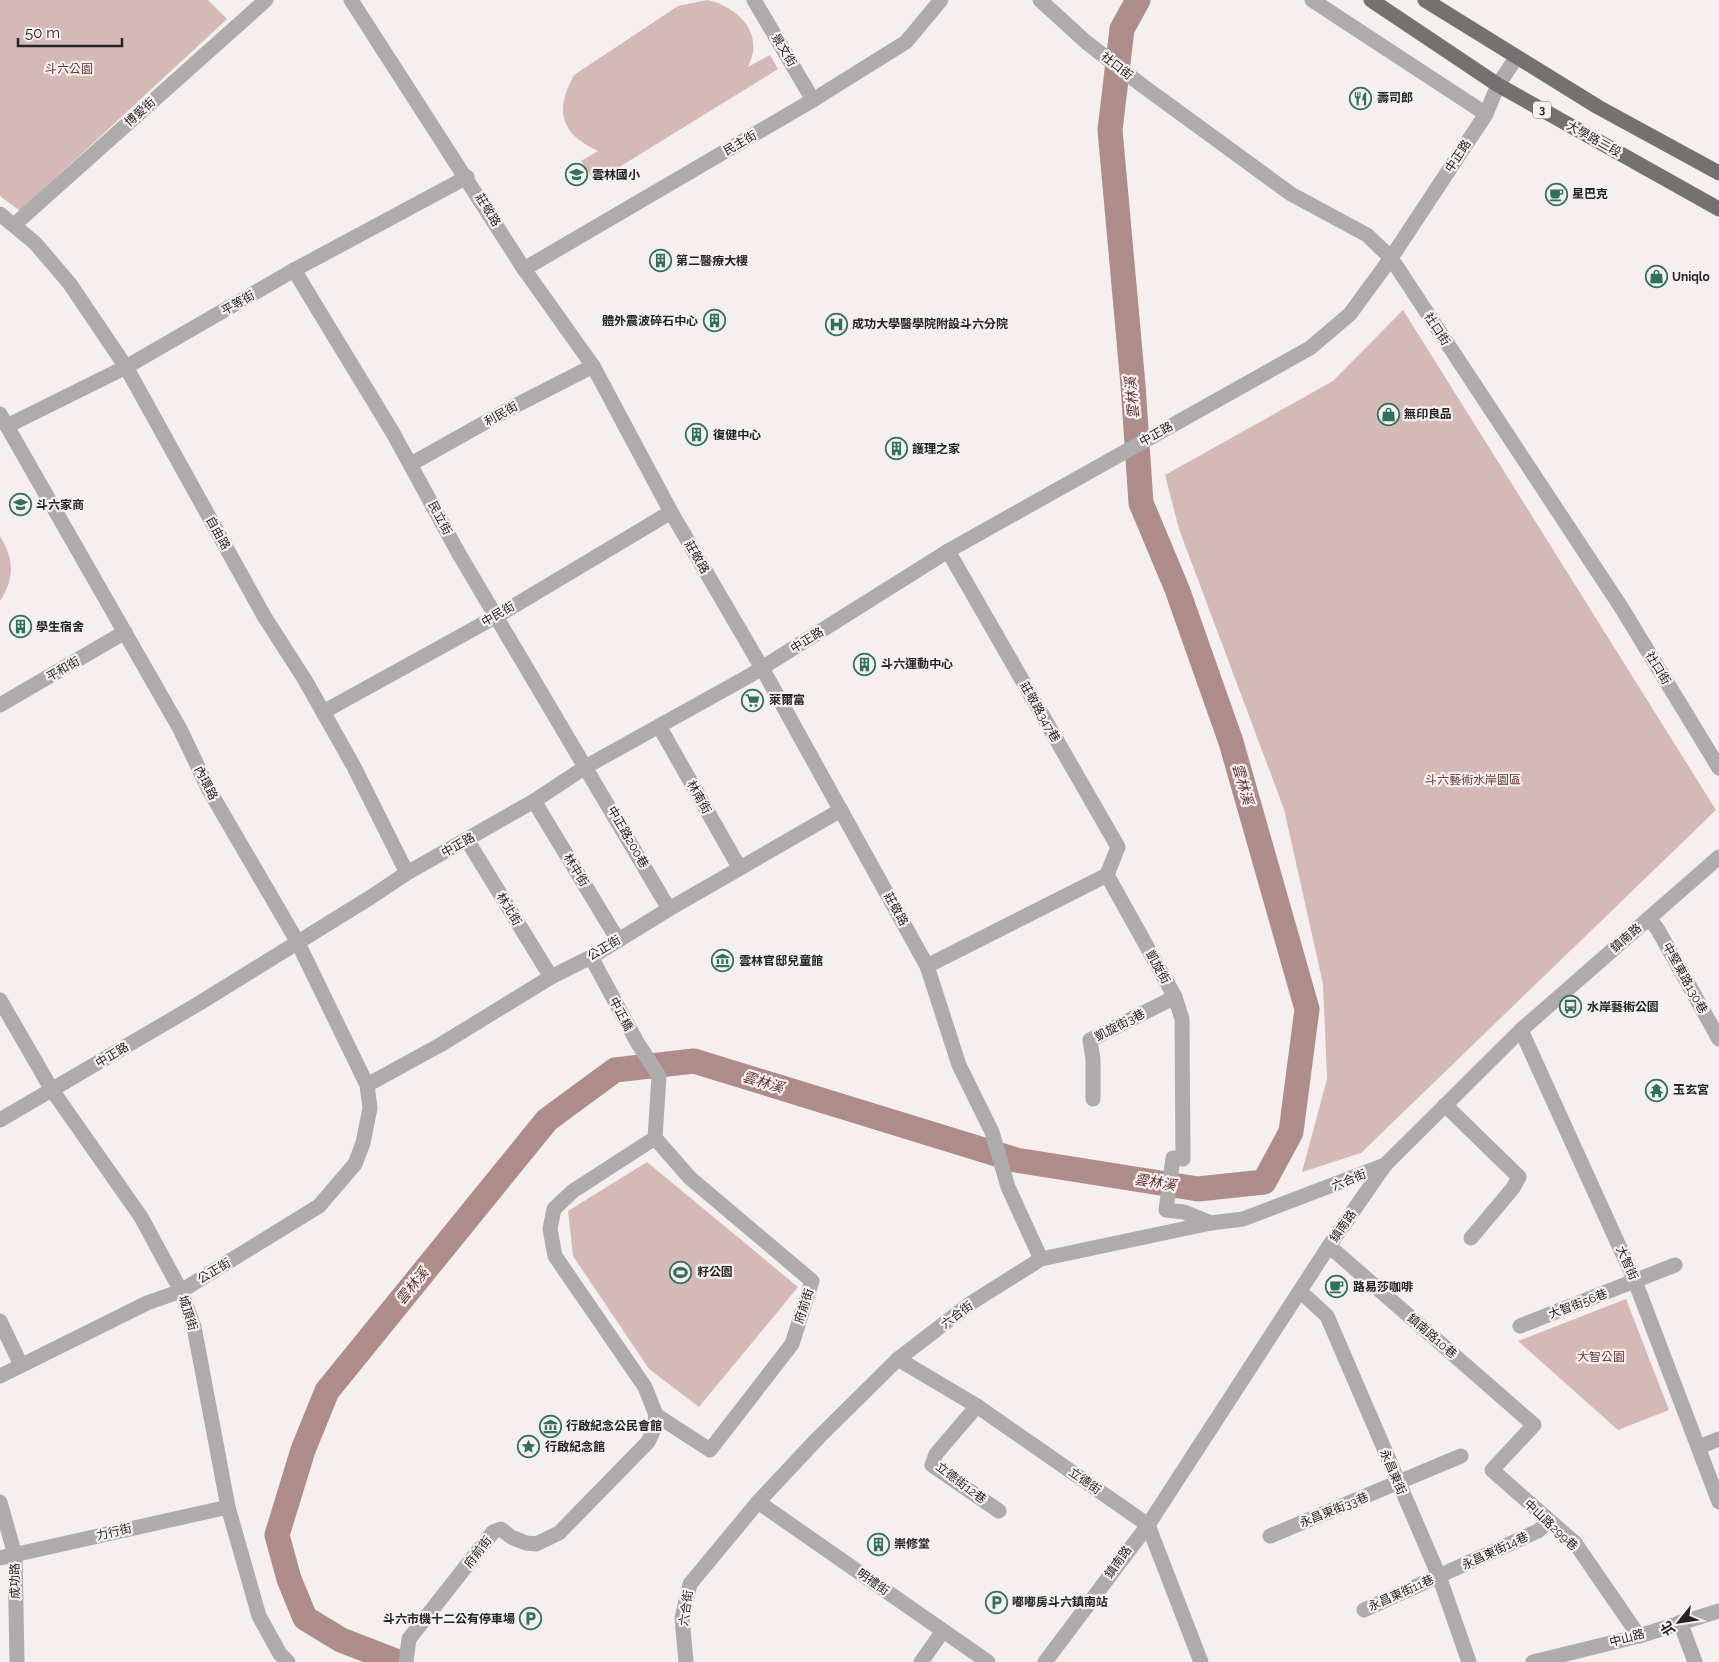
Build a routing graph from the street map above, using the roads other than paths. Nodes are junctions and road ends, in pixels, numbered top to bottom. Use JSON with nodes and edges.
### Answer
{"nodes":[{"id":1,"x":266,"y":0,"type":"edge"},
{"id":2,"x":351,"y":0,"type":"edge"},
{"id":3,"x":754,"y":0,"type":"edge"},
{"id":4,"x":941,"y":0,"type":"edge"},
{"id":5,"x":1040,"y":0,"type":"edge"},
{"id":6,"x":1312,"y":0,"type":"edge"},
{"id":7,"x":1371,"y":0,"type":"edge"},
{"id":8,"x":1426,"y":0,"type":"edge"},
{"id":9,"x":1516,"y":58,"type":"junction"},
{"id":10,"x":1498,"y":85,"type":"junction"},
{"id":11,"x":814,"y":100,"type":"junction"},
{"id":12,"x":1486,"y":114,"type":"junction"},
{"id":13,"x":1719,"y":173,"type":"edge"},
{"id":14,"x":467,"y":177,"type":"junction"},
{"id":15,"x":1719,"y":209,"type":"edge"},
{"id":16,"x":0,"y":214,"type":"edge"},
{"id":17,"x":14,"y":225,"type":"junction"},
{"id":18,"x":1391,"y":258,"type":"junction"},
{"id":19,"x":524,"y":269,"type":"junction"},
{"id":20,"x":294,"y":270,"type":"junction"},
{"id":21,"x":593,"y":366,"type":"junction"},
{"id":22,"x":126,"y":367,"type":"junction"},
{"id":23,"x":4,"y":420,"type":"edge"},
{"id":24,"x":411,"y":464,"type":"junction"},
{"id":25,"x":670,"y":512,"type":"junction"},
{"id":26,"x":948,"y":551,"type":"junction"},
{"id":27,"x":497,"y":616,"type":"junction"},
{"id":28,"x":125,"y":632,"type":"junction"},
{"id":29,"x":762,"y":668,"type":"junction"},
{"id":30,"x":0,"y":704,"type":"edge"},
{"id":31,"x":323,"y":712,"type":"junction"},
{"id":32,"x":659,"y":726,"type":"junction"},
{"id":33,"x":587,"y":766,"type":"junction"},
{"id":34,"x":1719,"y":768,"type":"edge"},
{"id":35,"x":534,"y":801,"type":"junction"},
{"id":36,"x":840,"y":810,"type":"junction"},
{"id":37,"x":468,"y":840,"type":"junction"},
{"id":38,"x":1719,"y":857,"type":"edge"},
{"id":39,"x":739,"y":867,"type":"junction"},
{"id":40,"x":406,"y":873,"type":"junction"},
{"id":41,"x":1107,"y":875,"type":"junction"},
{"id":42,"x":669,"y":908,"type":"junction"},
{"id":43,"x":1649,"y":918,"type":"junction"},
{"id":44,"x":618,"y":940,"type":"junction"},
{"id":45,"x":297,"y":941,"type":"junction"},
{"id":46,"x":591,"y":957,"type":"junction"},
{"id":47,"x":927,"y":966,"type":"junction"},
{"id":48,"x":551,"y":977,"type":"junction"},
{"id":49,"x":1175,"y":997,"type":"junction"},
{"id":50,"x":0,"y":1000,"type":"edge"},
{"id":51,"x":1521,"y":1030,"type":"junction"},
{"id":52,"x":1719,"y":1039,"type":"edge"},
{"id":53,"x":367,"y":1085,"type":"junction"},
{"id":54,"x":52,"y":1090,"type":"junction"},
{"id":55,"x":1093,"y":1099,"type":"dead end"},
{"id":56,"x":1445,"y":1105,"type":"junction"},
{"id":57,"x":0,"y":1120,"type":"edge"},
{"id":58,"x":656,"y":1138,"type":"junction"},
{"id":59,"x":355,"y":1164,"type":"joint"},
{"id":60,"x":1386,"y":1165,"type":"junction"},
{"id":61,"x":1211,"y":1224,"type":"junction"},
{"id":62,"x":1471,"y":1238,"type":"dead end"},
{"id":63,"x":1329,"y":1246,"type":"junction"},
{"id":64,"x":1041,"y":1259,"type":"junction"},
{"id":65,"x":1676,"y":1265,"type":"dead end"},
{"id":66,"x":1636,"y":1281,"type":"junction"},
{"id":67,"x":181,"y":1291,"type":"junction"},
{"id":68,"x":1301,"y":1292,"type":"junction"},
{"id":69,"x":0,"y":1321,"type":"edge"},
{"id":70,"x":1520,"y":1326,"type":"dead end"},
{"id":71,"x":898,"y":1359,"type":"junction"},
{"id":72,"x":21,"y":1365,"type":"junction"},
{"id":73,"x":0,"y":1376,"type":"edge"},
{"id":74,"x":977,"y":1406,"type":"junction"},
{"id":75,"x":656,"y":1415,"type":"junction"},
{"id":76,"x":1534,"y":1425,"type":"joint"},
{"id":77,"x":1719,"y":1439,"type":"edge"},
{"id":78,"x":1699,"y":1447,"type":"junction"},
{"id":79,"x":1461,"y":1456,"type":"dead end"},
{"id":80,"x":1398,"y":1483,"type":"junction"},
{"id":81,"x":0,"y":1502,"type":"edge"},
{"id":82,"x":758,"y":1502,"type":"junction"},
{"id":83,"x":1719,"y":1502,"type":"edge"},
{"id":84,"x":228,"y":1507,"type":"junction"},
{"id":85,"x":999,"y":1511,"type":"dead end"},
{"id":86,"x":1548,"y":1522,"type":"junction"},
{"id":87,"x":1148,"y":1524,"type":"junction"},
{"id":88,"x":1270,"y":1536,"type":"dead end"},
{"id":89,"x":7,"y":1557,"type":"edge"},
{"id":90,"x":1439,"y":1576,"type":"junction"},
{"id":91,"x":1364,"y":1610,"type":"dead end"},
{"id":92,"x":1719,"y":1611,"type":"edge"},
{"id":93,"x":1680,"y":1622,"type":"junction"},
{"id":94,"x":943,"y":1631,"type":"junction"},
{"id":95,"x":1640,"y":1636,"type":"junction"},
{"id":96,"x":1580,"y":1656,"type":"edge"},
{"id":97,"x":17,"y":1662,"type":"edge"},
{"id":98,"x":288,"y":1662,"type":"edge"},
{"id":99,"x":406,"y":1662,"type":"edge"},
{"id":100,"x":686,"y":1662,"type":"edge"},
{"id":101,"x":921,"y":1662,"type":"edge"},
{"id":102,"x":988,"y":1662,"type":"edge"},
{"id":103,"x":1045,"y":1662,"type":"edge"},
{"id":104,"x":1201,"y":1662,"type":"edge"},
{"id":105,"x":1468,"y":1662,"type":"edge"},
{"id":106,"x":1533,"y":1662,"type":"edge"},
{"id":107,"x":1695,"y":1662,"type":"edge"}],
"edges":[{"from":1,"to":17,"type":"street","name":"博愛街"},
{"from":2,"to":14,"type":"street","name":"莊敬路"},
{"from":3,"to":11,"type":"street","name":"景文街"},
{"from":4,"to":11,"type":"street","name":"民主街"},
{"from":5,"to":18,"type":"street","name":"社口街"},
{"from":6,"to":12,"type":"street"},
{"from":7,"to":10,"type":"main road","name":"大學路二段","number":"3"},
{"from":8,"to":9,"type":"main road"},
{"from":9,"to":10,"type":"street","name":"中正路"},
{"from":9,"to":13,"type":"main road"},
{"from":10,"to":12,"type":"street","name":"中正路"},
{"from":10,"to":15,"type":"main road","name":"大學路二段","number":"3"},
{"from":11,"to":19,"type":"street","name":"民主街"},
{"from":12,"to":18,"type":"street","name":"中正路"},
{"from":14,"to":19,"type":"street","name":"莊敬路"},
{"from":14,"to":20,"type":"street","name":"平等街"},
{"from":16,"to":17,"type":"street","name":"自由路"},
{"from":17,"to":22,"type":"street","name":"自由路"},
{"from":18,"to":26,"type":"street","name":"中正路"},
{"from":18,"to":34,"type":"street","name":"社口街"},
{"from":19,"to":21,"type":"street","name":"莊敬路"},
{"from":20,"to":22,"type":"street","name":"平等街"},
{"from":20,"to":24,"type":"street","name":"民立街"},
{"from":21,"to":24,"type":"street","name":"利民街"},
{"from":21,"to":25,"type":"street","name":"莊敬路"},
{"from":22,"to":23,"type":"street","name":"平等街"},
{"from":22,"to":31,"type":"street","name":"自由路"},
{"from":23,"to":28,"type":"street","name":"內環路"},
{"from":24,"to":27,"type":"street","name":"民立街"},
{"from":25,"to":27,"type":"street","name":"中民街"},
{"from":25,"to":29,"type":"street","name":"莊敬路"},
{"from":26,"to":29,"type":"street","name":"中正路"},
{"from":26,"to":41,"type":"street","name":"莊敬路347巷"},
{"from":27,"to":31,"type":"street","name":"中民街"},
{"from":27,"to":33,"type":"street","name":"民立街"},
{"from":28,"to":30,"type":"street","name":"平和街"},
{"from":28,"to":45,"type":"street","name":"內環路"},
{"from":29,"to":32,"type":"street","name":"中正路"},
{"from":29,"to":36,"type":"street","name":"莊敬路"},
{"from":31,"to":40,"type":"street","name":"自由路"},
{"from":32,"to":33,"type":"street","name":"中正路"},
{"from":32,"to":39,"type":"street","name":"林南街"},
{"from":33,"to":35,"type":"street","name":"中正路"},
{"from":33,"to":42,"type":"street","name":"中正路200巷"},
{"from":35,"to":37,"type":"street","name":"中正路"},
{"from":35,"to":44,"type":"street","name":"林中街"},
{"from":36,"to":39,"type":"street","name":"公正街"},
{"from":36,"to":47,"type":"street","name":"莊敬路"},
{"from":37,"to":40,"type":"street","name":"中正路"},
{"from":37,"to":48,"type":"street","name":"林北街"},
{"from":38,"to":43,"type":"street","name":"鎮南路"},
{"from":39,"to":42,"type":"street","name":"公正街"},
{"from":40,"to":45,"type":"street","name":"中正路"},
{"from":41,"to":47,"type":"street"},
{"from":41,"to":49,"type":"street","name":"凱旋街"},
{"from":42,"to":44,"type":"street","name":"公正街"},
{"from":43,"to":51,"type":"street","name":"鎮南路"},
{"from":43,"to":52,"type":"street","name":"中堅東路130巷"},
{"from":44,"to":46,"type":"street","name":"公正街"},
{"from":45,"to":53,"type":"street","name":"內環路"},
{"from":45,"to":54,"type":"street","name":"中正路"},
{"from":46,"to":48,"type":"street","name":"公正街"},
{"from":46,"to":58,"type":"street","name":"中正橋"},
{"from":47,"to":64,"type":"street","name":"莊敬路"},
{"from":48,"to":53,"type":"street","name":"公正街"},
{"from":49,"to":55,"type":"street","name":"凱旋街3巷"},
{"from":49,"to":61,"type":"street","name":"凱旋街"},
{"from":50,"to":54,"type":"street","name":"城頂街"},
{"from":51,"to":56,"type":"street","name":"鎮南路"},
{"from":51,"to":66,"type":"street","name":"大智街"},
{"from":53,"to":59,"type":"street","name":"內環路"},
{"from":54,"to":57,"type":"street","name":"中正路"},
{"from":54,"to":67,"type":"street","name":"城頂街"},
{"from":56,"to":60,"type":"street","name":"鎮南路"},
{"from":56,"to":62,"type":"street"},
{"from":58,"to":75,"type":"street"},
{"from":58,"to":75,"type":"street","name":"府前街"},
{"from":59,"to":67,"type":"street","name":"公正街"},
{"from":60,"to":61,"type":"street","name":"六合街"},
{"from":60,"to":63,"type":"street","name":"鎮南路"},
{"from":61,"to":64,"type":"street","name":"六合街"},
{"from":63,"to":68,"type":"street","name":"鎮南路"},
{"from":63,"to":76,"type":"street","name":"鎮南路10巷"},
{"from":64,"to":71,"type":"street","name":"六合街"},
{"from":65,"to":66,"type":"street","name":"大智街56巷"},
{"from":66,"to":70,"type":"street","name":"大智街56巷"},
{"from":66,"to":78,"type":"street","name":"大智街"},
{"from":67,"to":72,"type":"street","name":"公正街"},
{"from":67,"to":84,"type":"street","name":"城頂街"},
{"from":68,"to":80,"type":"street","name":"永昌東街"},
{"from":68,"to":87,"type":"street","name":"鎮南路"},
{"from":69,"to":72,"type":"street"},
{"from":71,"to":74,"type":"street","name":"立德街"},
{"from":71,"to":82,"type":"street","name":"六合街"},
{"from":72,"to":73,"type":"street","name":"公正街"},
{"from":74,"to":85,"type":"street","name":"立德街12巷"},
{"from":74,"to":87,"type":"street","name":"立德街"},
{"from":75,"to":99,"type":"street","name":"府前街"},
{"from":76,"to":86,"type":"street","name":"中山路299巷"},
{"from":77,"to":78,"type":"street"},
{"from":78,"to":83,"type":"street","name":"大智街"},
{"from":79,"to":80,"type":"street","name":"永昌東街33巷"},
{"from":80,"to":88,"type":"street","name":"永昌東街33巷"},
{"from":80,"to":90,"type":"street","name":"永昌東街"},
{"from":81,"to":89,"type":"street","name":"成功路"},
{"from":82,"to":94,"type":"street","name":"明禮街"},
{"from":82,"to":100,"type":"street","name":"六合街"},
{"from":84,"to":89,"type":"street","name":"力行街"},
{"from":84,"to":98,"type":"street","name":"城頂街"},
{"from":86,"to":90,"type":"street","name":"永昌東街14巷"},
{"from":86,"to":95,"type":"street","name":"中山路299巷"},
{"from":87,"to":103,"type":"street","name":"鎮南路"},
{"from":87,"to":104,"type":"street"},
{"from":89,"to":97,"type":"street","name":"成功路"},
{"from":90,"to":91,"type":"street","name":"永昌東街11巷"},
{"from":90,"to":105,"type":"street","name":"永昌東街"},
{"from":92,"to":93,"type":"street","name":"中山路"},
{"from":93,"to":95,"type":"street","name":"中山路"},
{"from":93,"to":107,"type":"street"},
{"from":94,"to":101,"type":"street"},
{"from":94,"to":102,"type":"street","name":"明禮街"},
{"from":95,"to":96,"type":"street","name":"中山路"},
{"from":96,"to":106,"type":"street","name":"中山路"}]}
